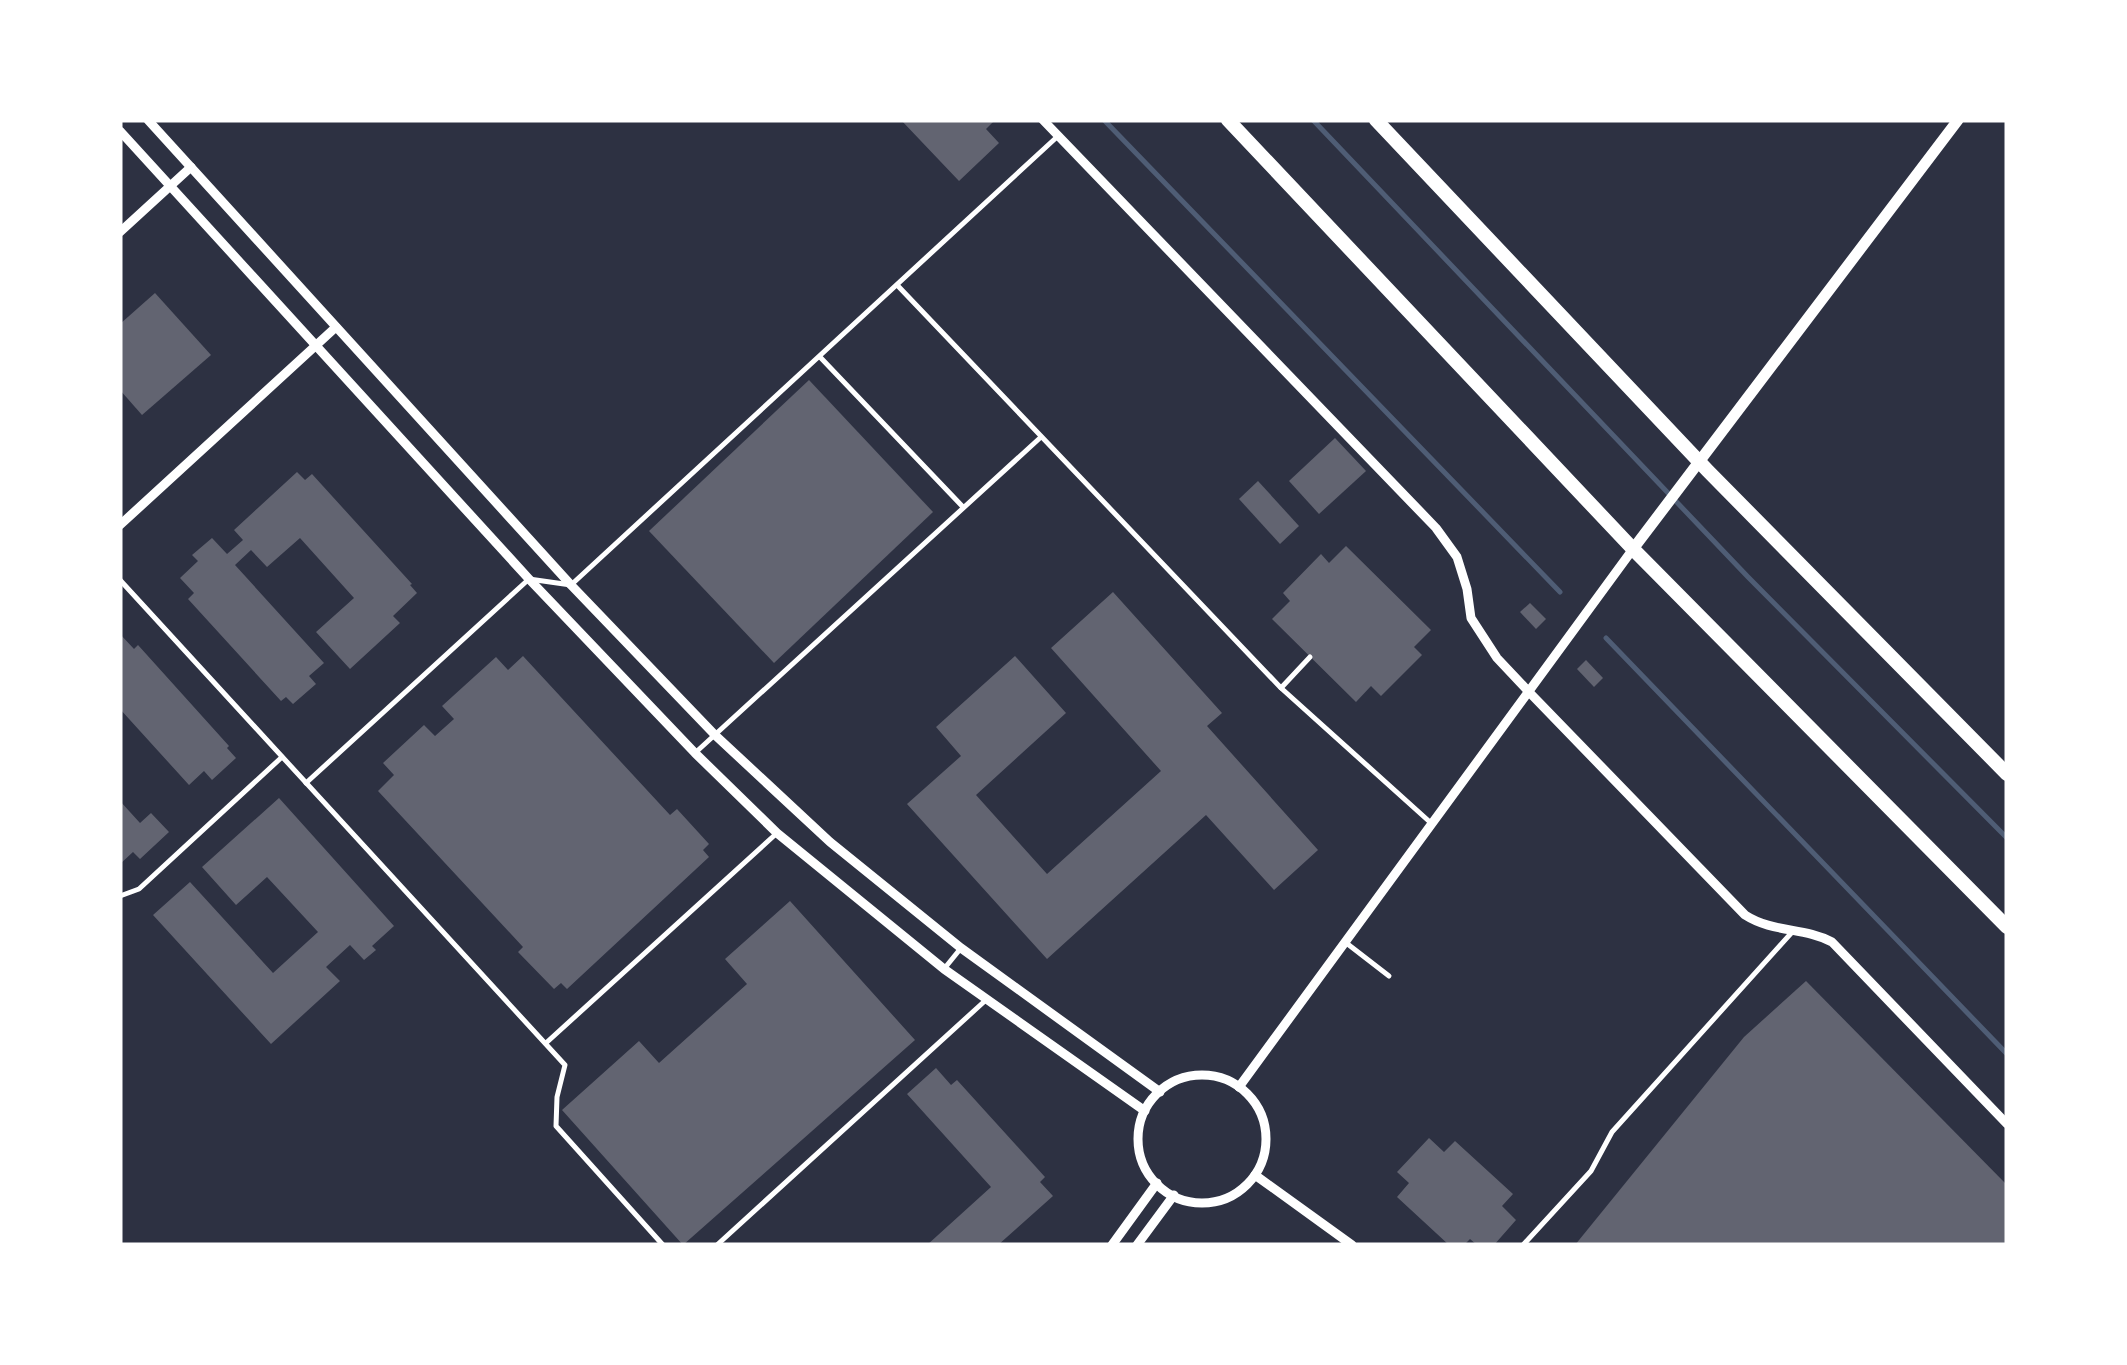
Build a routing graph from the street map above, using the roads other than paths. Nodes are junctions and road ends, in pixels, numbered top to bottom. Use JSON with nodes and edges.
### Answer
{"nodes":[{"id":1,"x":148,"y":120,"type":"edge"},
{"id":2,"x":1043,"y":120,"type":"edge"},
{"id":3,"x":1228,"y":120,"type":"edge"},
{"id":4,"x":1376,"y":120,"type":"edge"},
{"id":5,"x":1958,"y":120,"type":"edge"},
{"id":6,"x":120,"y":132,"type":"edge"},
{"id":7,"x":1058,"y":136,"type":"junction"},
{"id":8,"x":191,"y":167,"type":"junction"},
{"id":9,"x":170,"y":186,"type":"junction"},
{"id":10,"x":120,"y":232,"type":"edge"},
{"id":11,"x":898,"y":286,"type":"junction"},
{"id":12,"x":336,"y":327,"type":"junction"},
{"id":13,"x":316,"y":345,"type":"junction"},
{"id":14,"x":820,"y":357,"type":"junction"},
{"id":15,"x":1041,"y":436,"type":"junction"},
{"id":16,"x":1698,"y":460,"type":"junction"},
{"id":17,"x":964,"y":508,"type":"junction"},
{"id":18,"x":120,"y":525,"type":"edge"},
{"id":19,"x":1633,"y":549,"type":"junction"},
{"id":20,"x":529,"y":579,"type":"junction"},
{"id":21,"x":120,"y":580,"type":"edge"},
{"id":22,"x":571,"y":586,"type":"junction"},
{"id":23,"x":1310,"y":657,"type":"dead end"},
{"id":24,"x":1281,"y":688,"type":"junction"},
{"id":25,"x":1529,"y":692,"type":"junction"},
{"id":26,"x":715,"y":735,"type":"junction"},
{"id":27,"x":695,"y":753,"type":"junction"},
{"id":28,"x":282,"y":756,"type":"junction"},
{"id":29,"x":2007,"y":774,"type":"edge"},
{"id":30,"x":306,"y":783,"type":"junction"},
{"id":31,"x":1432,"y":824,"type":"junction"},
{"id":32,"x":777,"y":834,"type":"junction"},
{"id":33,"x":120,"y":896,"type":"edge"},
{"id":34,"x":2007,"y":927,"type":"edge"},
{"id":35,"x":1794,"y":930,"type":"junction"},
{"id":36,"x":1345,"y":942,"type":"junction"},
{"id":37,"x":961,"y":948,"type":"junction"},
{"id":38,"x":944,"y":969,"type":"junction"},
{"id":39,"x":1389,"y":976,"type":"dead end"},
{"id":40,"x":986,"y":999,"type":"junction"},
{"id":41,"x":546,"y":1044,"type":"junction"},
{"id":42,"x":1239,"y":1088,"type":"junction"},
{"id":43,"x":1160,"y":1092,"type":"junction"},
{"id":44,"x":1145,"y":1111,"type":"junction"},
{"id":45,"x":2007,"y":1124,"type":"edge"},
{"id":46,"x":1255,"y":1176,"type":"junction"},
{"id":47,"x":1158,"y":1183,"type":"junction"},
{"id":48,"x":1174,"y":1195,"type":"junction"},
{"id":49,"x":662,"y":1245,"type":"edge"},
{"id":50,"x":716,"y":1245,"type":"edge"},
{"id":51,"x":1112,"y":1245,"type":"edge"},
{"id":52,"x":1137,"y":1245,"type":"edge"},
{"id":53,"x":1352,"y":1245,"type":"edge"},
{"id":54,"x":1523,"y":1245,"type":"edge"}],
"edges":[{"from":1,"to":8,"type":"street"},
{"from":2,"to":7,"type":"street"},
{"from":3,"to":19,"type":"main road"},
{"from":4,"to":16,"type":"main road"},
{"from":5,"to":16,"type":"street"},
{"from":6,"to":9,"type":"street"},
{"from":7,"to":11,"type":"lane"},
{"from":7,"to":25,"type":"street"},
{"from":8,"to":9,"type":"street"},
{"from":8,"to":12,"type":"street"},
{"from":9,"to":10,"type":"street"},
{"from":9,"to":13,"type":"street"},
{"from":11,"to":14,"type":"lane"},
{"from":11,"to":15,"type":"lane"},
{"from":12,"to":13,"type":"street"},
{"from":12,"to":22,"type":"street"},
{"from":13,"to":18,"type":"street"},
{"from":13,"to":20,"type":"street"},
{"from":14,"to":17,"type":"lane"},
{"from":14,"to":22,"type":"lane"},
{"from":15,"to":17,"type":"lane"},
{"from":15,"to":24,"type":"lane"},
{"from":16,"to":19,"type":"street"},
{"from":16,"to":29,"type":"main road"},
{"from":17,"to":26,"type":"lane"},
{"from":19,"to":25,"type":"street"},
{"from":19,"to":34,"type":"main road"},
{"from":20,"to":22,"type":"lane"},
{"from":20,"to":27,"type":"street"},
{"from":20,"to":30,"type":"lane"},
{"from":21,"to":28,"type":"lane"},
{"from":22,"to":26,"type":"street"},
{"from":23,"to":24,"type":"lane"},
{"from":24,"to":31,"type":"lane"},
{"from":25,"to":31,"type":"street"},
{"from":25,"to":35,"type":"street"},
{"from":26,"to":27,"type":"lane"},
{"from":26,"to":37,"type":"street"},
{"from":27,"to":32,"type":"street"},
{"from":28,"to":30,"type":"lane"},
{"from":28,"to":33,"type":"lane"},
{"from":30,"to":41,"type":"lane"},
{"from":31,"to":36,"type":"street"},
{"from":32,"to":38,"type":"street"},
{"from":32,"to":41,"type":"lane"},
{"from":35,"to":45,"type":"street"},
{"from":35,"to":54,"type":"lane"},
{"from":36,"to":39,"type":"lane"},
{"from":36,"to":42,"type":"street"},
{"from":37,"to":38,"type":"lane"},
{"from":37,"to":43,"type":"street"},
{"from":38,"to":40,"type":"street"},
{"from":40,"to":44,"type":"street"},
{"from":40,"to":50,"type":"lane"},
{"from":41,"to":49,"type":"lane"},
{"from":42,"to":43,"type":"street"},
{"from":42,"to":46,"type":"street"},
{"from":43,"to":44,"type":"street"},
{"from":44,"to":47,"type":"street"},
{"from":46,"to":48,"type":"street"},
{"from":46,"to":53,"type":"street"},
{"from":47,"to":48,"type":"street"},
{"from":47,"to":51,"type":"street"},
{"from":48,"to":52,"type":"street"}]}
